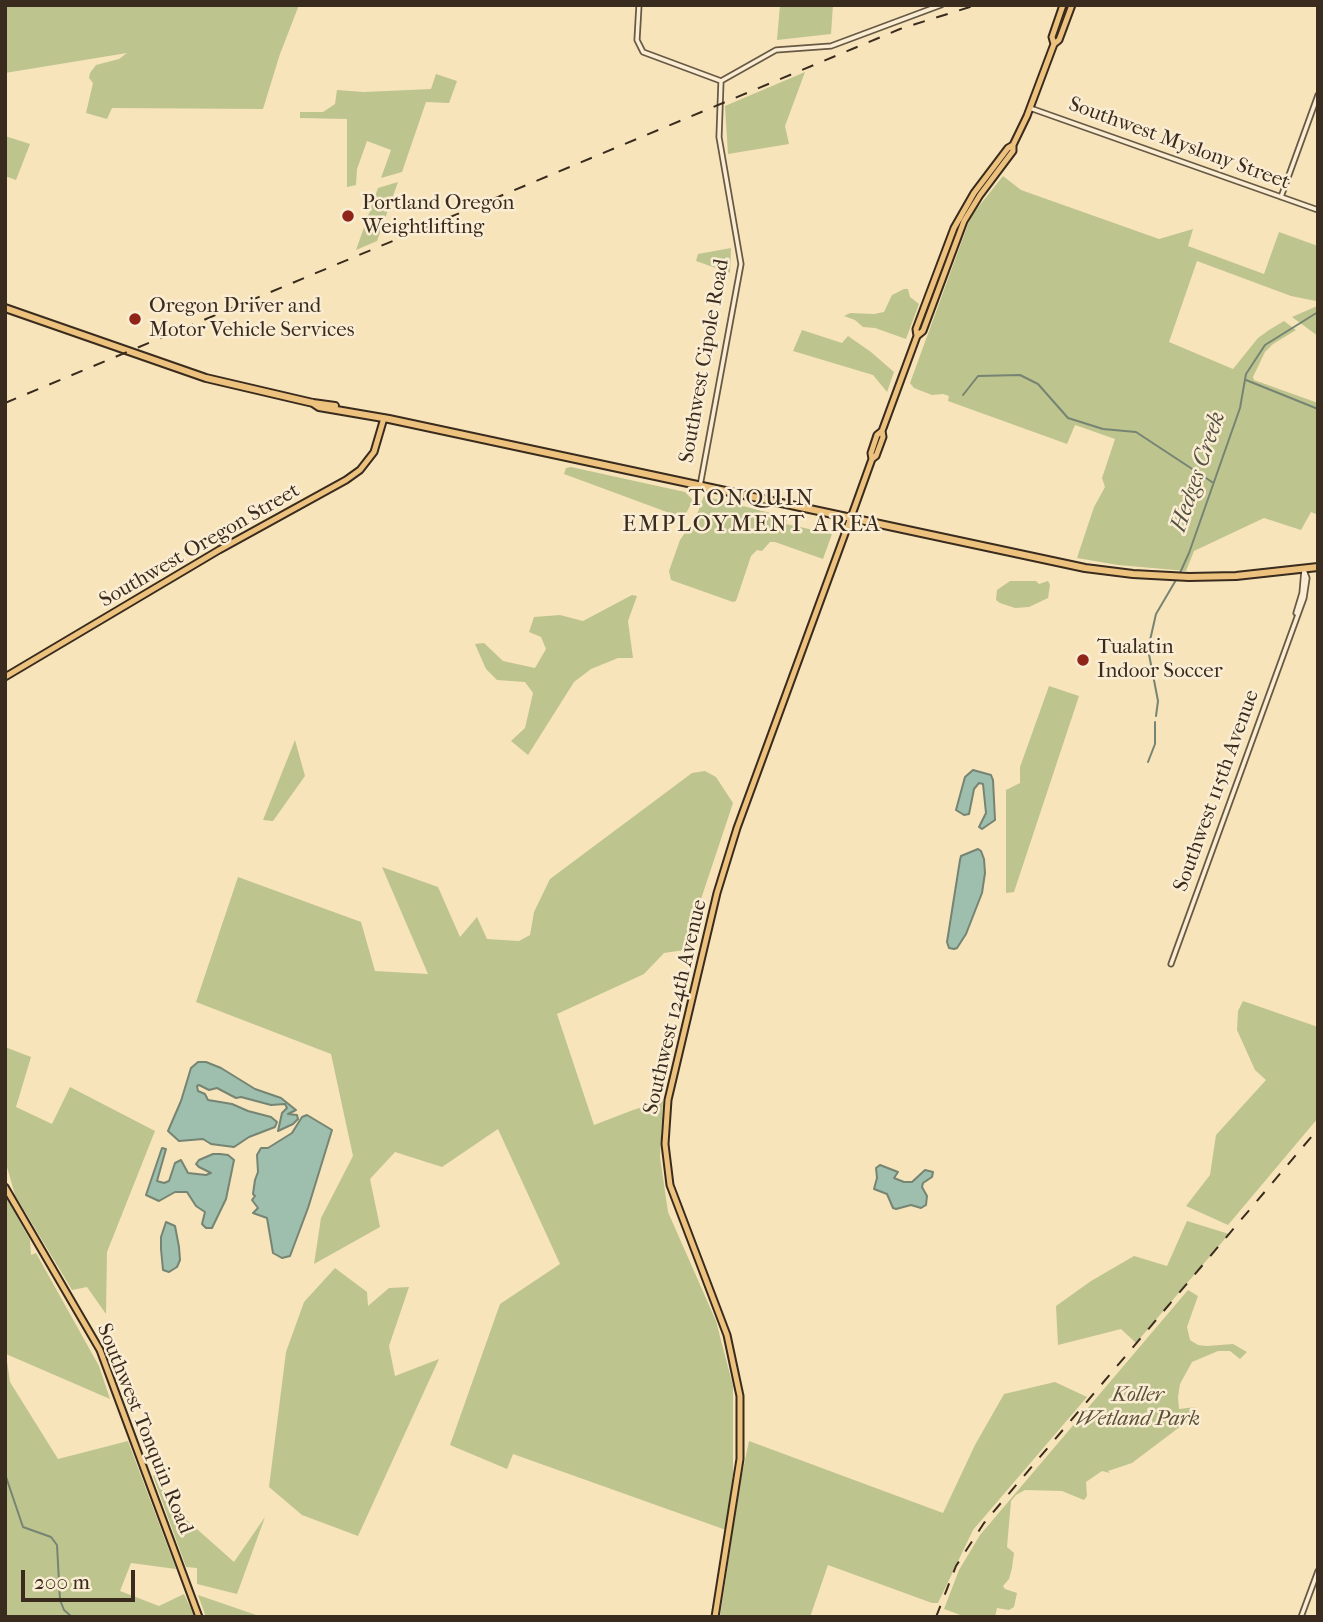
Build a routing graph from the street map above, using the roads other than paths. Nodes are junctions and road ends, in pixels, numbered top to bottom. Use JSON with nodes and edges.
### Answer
{"nodes":[{"id":1,"x":639,"y":5,"type":"edge"},
{"id":2,"x":941,"y":5,"type":"edge"},
{"id":3,"x":1063,"y":5,"type":"edge"},
{"id":4,"x":1072,"y":5,"type":"edge"},
{"id":5,"x":1054,"y":44,"type":"junction"},
{"id":6,"x":722,"y":81,"type":"junction"},
{"id":7,"x":1318,"y":95,"type":"edge"},
{"id":8,"x":1030,"y":108,"type":"junction"},
{"id":9,"x":1281,"y":198,"type":"junction"},
{"id":10,"x":1318,"y":210,"type":"edge"},
{"id":11,"x":5,"y":308,"type":"edge"},
{"id":12,"x":384,"y":418,"type":"junction"},
{"id":13,"x":700,"y":486,"type":"junction"},
{"id":14,"x":851,"y":518,"type":"junction"},
{"id":15,"x":1318,"y":567,"type":"edge"},
{"id":16,"x":1304,"y":570,"type":"junction"},
{"id":17,"x":5,"y":677,"type":"edge"},
{"id":18,"x":1171,"y":964,"type":"dead end"},
{"id":19,"x":5,"y":1187,"type":"edge"},
{"id":20,"x":1318,"y":1572,"type":"edge"},
{"id":21,"x":199,"y":1617,"type":"edge"},
{"id":22,"x":715,"y":1617,"type":"edge"},
{"id":23,"x":1301,"y":1617,"type":"edge"}],
"edges":[{"from":1,"to":6,"type":"street"},
{"from":2,"to":6,"type":"street"},
{"from":3,"to":5,"type":"main road","name":"Southwest 124th Avenue"},
{"from":4,"to":5,"type":"main road","name":"Southwest 124th Avenue"},
{"from":5,"to":8,"type":"main road","name":"Southwest 124th Avenue"},
{"from":6,"to":13,"type":"street","name":"Southwest Cipole Road"},
{"from":7,"to":9,"type":"street"},
{"from":8,"to":9,"type":"street","name":"Southwest Myslony Street"},
{"from":8,"to":14,"type":"main road","name":"Southwest 124th Avenue"},
{"from":9,"to":10,"type":"street","name":"Southwest Myslony Street"},
{"from":11,"to":12,"type":"highway"},
{"from":12,"to":13,"type":"highway"},
{"from":12,"to":17,"type":"main road","name":"Southwest Oregon Street"},
{"from":13,"to":14,"type":"highway"},
{"from":14,"to":16,"type":"highway"},
{"from":14,"to":22,"type":"main road","name":"Southwest 124th Avenue"},
{"from":15,"to":16,"type":"highway"},
{"from":16,"to":18,"type":"street","name":"Southwest 115th Avenue"},
{"from":19,"to":21,"type":"main road","name":"Southwest Tonquin Road"},
{"from":20,"to":23,"type":"street"}]}
